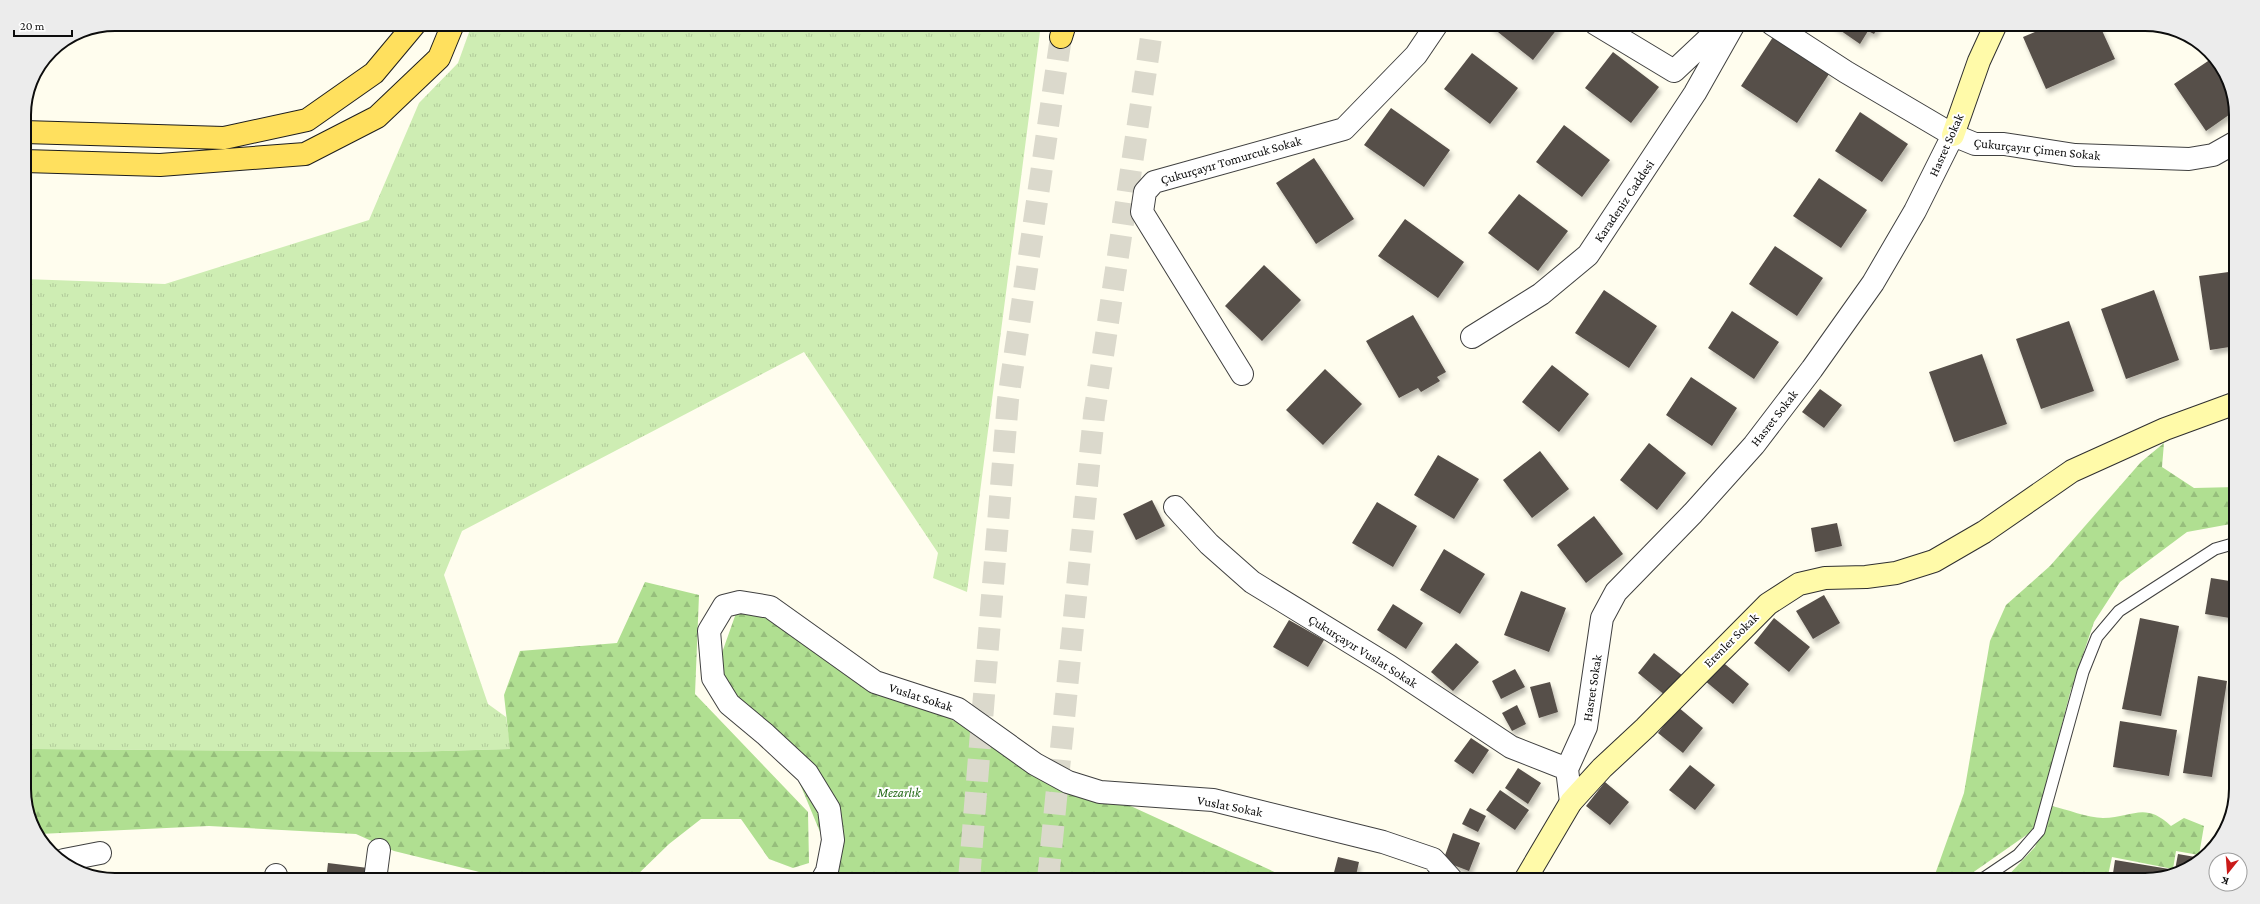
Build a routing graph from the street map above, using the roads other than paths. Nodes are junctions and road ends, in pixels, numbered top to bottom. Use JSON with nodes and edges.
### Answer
{"nodes":[{"id":1,"x":409,"y":31,"type":"edge"},
{"id":2,"x":450,"y":31,"type":"edge"},
{"id":3,"x":1432,"y":31,"type":"edge"},
{"id":4,"x":1608,"y":31,"type":"edge"},
{"id":5,"x":1717,"y":31,"type":"edge"},
{"id":6,"x":1730,"y":31,"type":"edge"},
{"id":7,"x":1783,"y":31,"type":"edge"},
{"id":8,"x":1993,"y":31,"type":"edge"},
{"id":9,"x":31,"y":132,"type":"edge"},
{"id":10,"x":1953,"y":135,"type":"junction"},
{"id":11,"x":2229,"y":146,"type":"edge"},
{"id":12,"x":31,"y":161,"type":"edge"},
{"id":13,"x":1472,"y":337,"type":"dead end"},
{"id":14,"x":1242,"y":374,"type":"dead end"},
{"id":15,"x":2229,"y":406,"type":"edge"},
{"id":16,"x":1175,"y":507,"type":"dead end"},
{"id":17,"x":2229,"y":546,"type":"edge"},
{"id":18,"x":1567,"y":769,"type":"junction"},
{"id":19,"x":1571,"y":802,"type":"junction"},
{"id":20,"x":379,"y":850,"type":"dead end"},
{"id":21,"x":100,"y":854,"type":"dead end"},
{"id":22,"x":73,"y":861,"type":"edge"},
{"id":23,"x":377,"y":873,"type":"edge"},
{"id":24,"x":826,"y":873,"type":"edge"},
{"id":25,"x":1446,"y":873,"type":"edge"},
{"id":26,"x":1530,"y":873,"type":"edge"},
{"id":27,"x":1991,"y":873,"type":"edge"}],
"edges":[{"from":1,"to":9,"type":"main road"},
{"from":2,"to":12,"type":"main road"},
{"from":3,"to":14,"type":"street","name":"Çukurçayır Tomurcuk Sokak"},
{"from":4,"to":5,"type":"street"},
{"from":6,"to":13,"type":"street","name":"Karadeniz Caddesi"},
{"from":7,"to":10,"type":"street","name":"Çukurçayır Çimen Sokak"},
{"from":8,"to":10,"type":"street","name":"Hasret Sokak"},
{"from":10,"to":11,"type":"street","name":"Çukurçayır Çimen Sokak"},
{"from":10,"to":18,"type":"street","name":"Hasret Sokak"},
{"from":15,"to":19,"type":"street","name":"Erenler Sokak"},
{"from":16,"to":18,"type":"street","name":"Çukurçayır Vuslat Sokak"},
{"from":17,"to":27,"type":"lane"},
{"from":18,"to":19,"type":"street"},
{"from":19,"to":26,"type":"street","name":"Erenler Sokak"},
{"from":20,"to":23,"type":"street"},
{"from":21,"to":22,"type":"street"},
{"from":24,"to":25,"type":"street","name":"Vuslat Sokak"}]}
